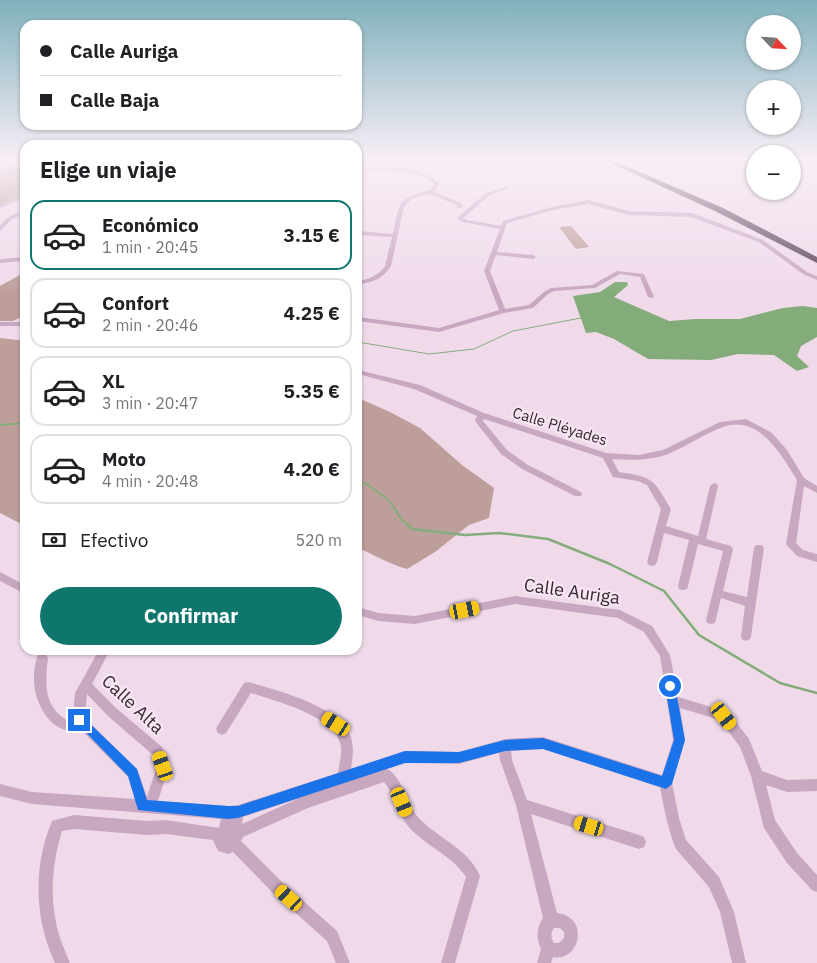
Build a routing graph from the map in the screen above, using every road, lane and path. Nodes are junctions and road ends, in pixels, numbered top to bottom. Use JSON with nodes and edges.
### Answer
{"nodes":[{"id":1,"x":403,"y":204,"type":"edge"},
{"id":2,"x":459,"y":204,"type":"edge"},
{"id":3,"x":474,"y":204,"type":"edge"},
{"id":4,"x":579,"y":204,"type":"edge"},
{"id":5,"x":595,"y":204,"type":"edge"},
{"id":6,"x":706,"y":204,"type":"edge"},
{"id":7,"x":720,"y":204,"type":"edge"},
{"id":8,"x":460,"y":207,"type":"dead end"},
{"id":9,"x":20,"y":216,"type":"edge"},
{"id":10,"x":503,"y":228,"type":"junction"},
{"id":11,"x":0,"y":230,"type":"edge"},
{"id":12,"x":362,"y":233,"type":"edge"},
{"id":13,"x":395,"y":236,"type":"junction"},
{"id":14,"x":817,"y":252,"type":"edge"},
{"id":15,"x":494,"y":253,"type":"junction"},
{"id":16,"x":533,"y":257,"type":"dead end"},
{"id":17,"x":20,"y":259,"type":"edge"},
{"id":18,"x":817,"y":260,"type":"edge"},
{"id":19,"x":0,"y":261,"type":"edge"},
{"id":20,"x":817,"y":278,"type":"edge"},
{"id":21,"x":362,"y":282,"type":"edge"},
{"id":22,"x":651,"y":297,"type":"dead end"},
{"id":23,"x":503,"y":311,"type":"junction"},
{"id":24,"x":362,"y":320,"type":"edge"},
{"id":25,"x":0,"y":324,"type":"edge"},
{"id":26,"x":20,"y":324,"type":"edge"},
{"id":27,"x":362,"y":373,"type":"edge"},
{"id":28,"x":481,"y":415,"type":"junction"},
{"id":29,"x":606,"y":456,"type":"junction"},
{"id":30,"x":801,"y":480,"type":"junction"},
{"id":31,"x":714,"y":486,"type":"dead end"},
{"id":32,"x":817,"y":490,"type":"edge"},
{"id":33,"x":578,"y":494,"type":"dead end"},
{"id":34,"x":662,"y":528,"type":"junction"},
{"id":35,"x":698,"y":540,"type":"junction"},
{"id":36,"x":759,"y":548,"type":"dead end"},
{"id":37,"x":817,"y":558,"type":"edge"},
{"id":38,"x":652,"y":562,"type":"dead end"},
{"id":39,"x":0,"y":576,"type":"edge"},
{"id":40,"x":683,"y":586,"type":"dead end"},
{"id":41,"x":20,"y":587,"type":"edge"},
{"id":42,"x":717,"y":593,"type":"junction"},
{"id":43,"x":751,"y":603,"type":"junction"},
{"id":44,"x":362,"y":612,"type":"edge"},
{"id":45,"x":711,"y":620,"type":"dead end"},
{"id":46,"x":746,"y":636,"type":"dead end"},
{"id":47,"x":102,"y":655,"type":"edge"},
{"id":48,"x":42,"y":658,"type":"dead end"},
{"id":49,"x":86,"y":685,"type":"junction"},
{"id":50,"x":673,"y":701,"type":"junction"},
{"id":51,"x":79,"y":720,"type":"junction"},
{"id":52,"x":222,"y":729,"type":"dead end"},
{"id":53,"x":505,"y":745,"type":"junction"},
{"id":54,"x":757,"y":776,"type":"junction"},
{"id":55,"x":343,"y":777,"type":"junction"},
{"id":56,"x":666,"y":784,"type":"junction"},
{"id":57,"x":817,"y":785,"type":"edge"},
{"id":58,"x":1,"y":794,"type":"edge"},
{"id":59,"x":522,"y":805,"type":"junction"},
{"id":60,"x":146,"y":806,"type":"junction"},
{"id":61,"x":233,"y":812,"type":"junction"},
{"id":62,"x":230,"y":835,"type":"junction"},
{"id":63,"x":639,"y":842,"type":"dead end"},
{"id":64,"x":817,"y":885,"type":"edge"},
{"id":65,"x":551,"y":920,"type":"junction"},
{"id":66,"x":558,"y":955,"type":"edge"},
{"id":67,"x":62,"y":963,"type":"edge"},
{"id":68,"x":343,"y":963,"type":"edge"},
{"id":69,"x":448,"y":963,"type":"edge"},
{"id":70,"x":544,"y":963,"type":"edge"},
{"id":71,"x":739,"y":963,"type":"edge"}],
"edges":[{"from":1,"to":13,"type":"street"},
{"from":2,"to":8,"type":"street"},
{"from":3,"to":10,"type":"street"},
{"from":4,"to":10,"type":"street"},
{"from":5,"to":20,"type":"street"},
{"from":6,"to":18,"type":"highway"},
{"from":7,"to":14,"type":"highway"},
{"from":9,"to":11,"type":"street"},
{"from":10,"to":15,"type":"street"},
{"from":12,"to":13,"type":"street"},
{"from":13,"to":21,"type":"street"},
{"from":15,"to":16,"type":"street"},
{"from":15,"to":23,"type":"street"},
{"from":17,"to":19,"type":"street"},
{"from":22,"to":23,"type":"street"},
{"from":23,"to":24,"type":"street"},
{"from":25,"to":26,"type":"street"},
{"from":27,"to":28,"type":"street","name":"Calle Pléyades"},
{"from":28,"to":29,"type":"street","name":"Calle Pléyades"},
{"from":28,"to":33,"type":"street"},
{"from":29,"to":30,"type":"street","name":"Calle Pléyades"},
{"from":29,"to":34,"type":"street"},
{"from":30,"to":32,"type":"street","name":"Calle Pléyades"},
{"from":30,"to":37,"type":"street"},
{"from":31,"to":35,"type":"street"},
{"from":34,"to":35,"type":"street"},
{"from":34,"to":38,"type":"street"},
{"from":35,"to":40,"type":"street"},
{"from":35,"to":42,"type":"street"},
{"from":36,"to":43,"type":"street"},
{"from":39,"to":41,"type":"street"},
{"from":42,"to":43,"type":"street"},
{"from":42,"to":45,"type":"street"},
{"from":43,"to":46,"type":"street"},
{"from":44,"to":50,"type":"street","name":"Calle Auriga"},
{"from":47,"to":49,"type":"street"},
{"from":48,"to":51,"type":"street"},
{"from":49,"to":51,"type":"street"},
{"from":49,"to":60,"type":"street","name":"Calle Alta"},
{"from":50,"to":54,"type":"street"},
{"from":50,"to":56,"type":"street","name":"Calle Auriga"},
{"from":51,"to":60,"type":"street"},
{"from":52,"to":55,"type":"street"},
{"from":53,"to":55,"type":"street"},
{"from":53,"to":56,"type":"street"},
{"from":53,"to":59,"type":"street"},
{"from":54,"to":57,"type":"street"},
{"from":54,"to":64,"type":"street"},
{"from":55,"to":61,"type":"street"},
{"from":56,"to":71,"type":"street"},
{"from":58,"to":60,"type":"street"},
{"from":59,"to":63,"type":"street"},
{"from":59,"to":65,"type":"street"},
{"from":60,"to":61,"type":"street"},
{"from":61,"to":62,"type":"street"},
{"from":62,"to":67,"type":"street"},
{"from":62,"to":68,"type":"street"},
{"from":62,"to":69,"type":"street"},
{"from":65,"to":66,"type":"street"},
{"from":65,"to":66,"type":"street"},
{"from":66,"to":70,"type":"street"}]}
